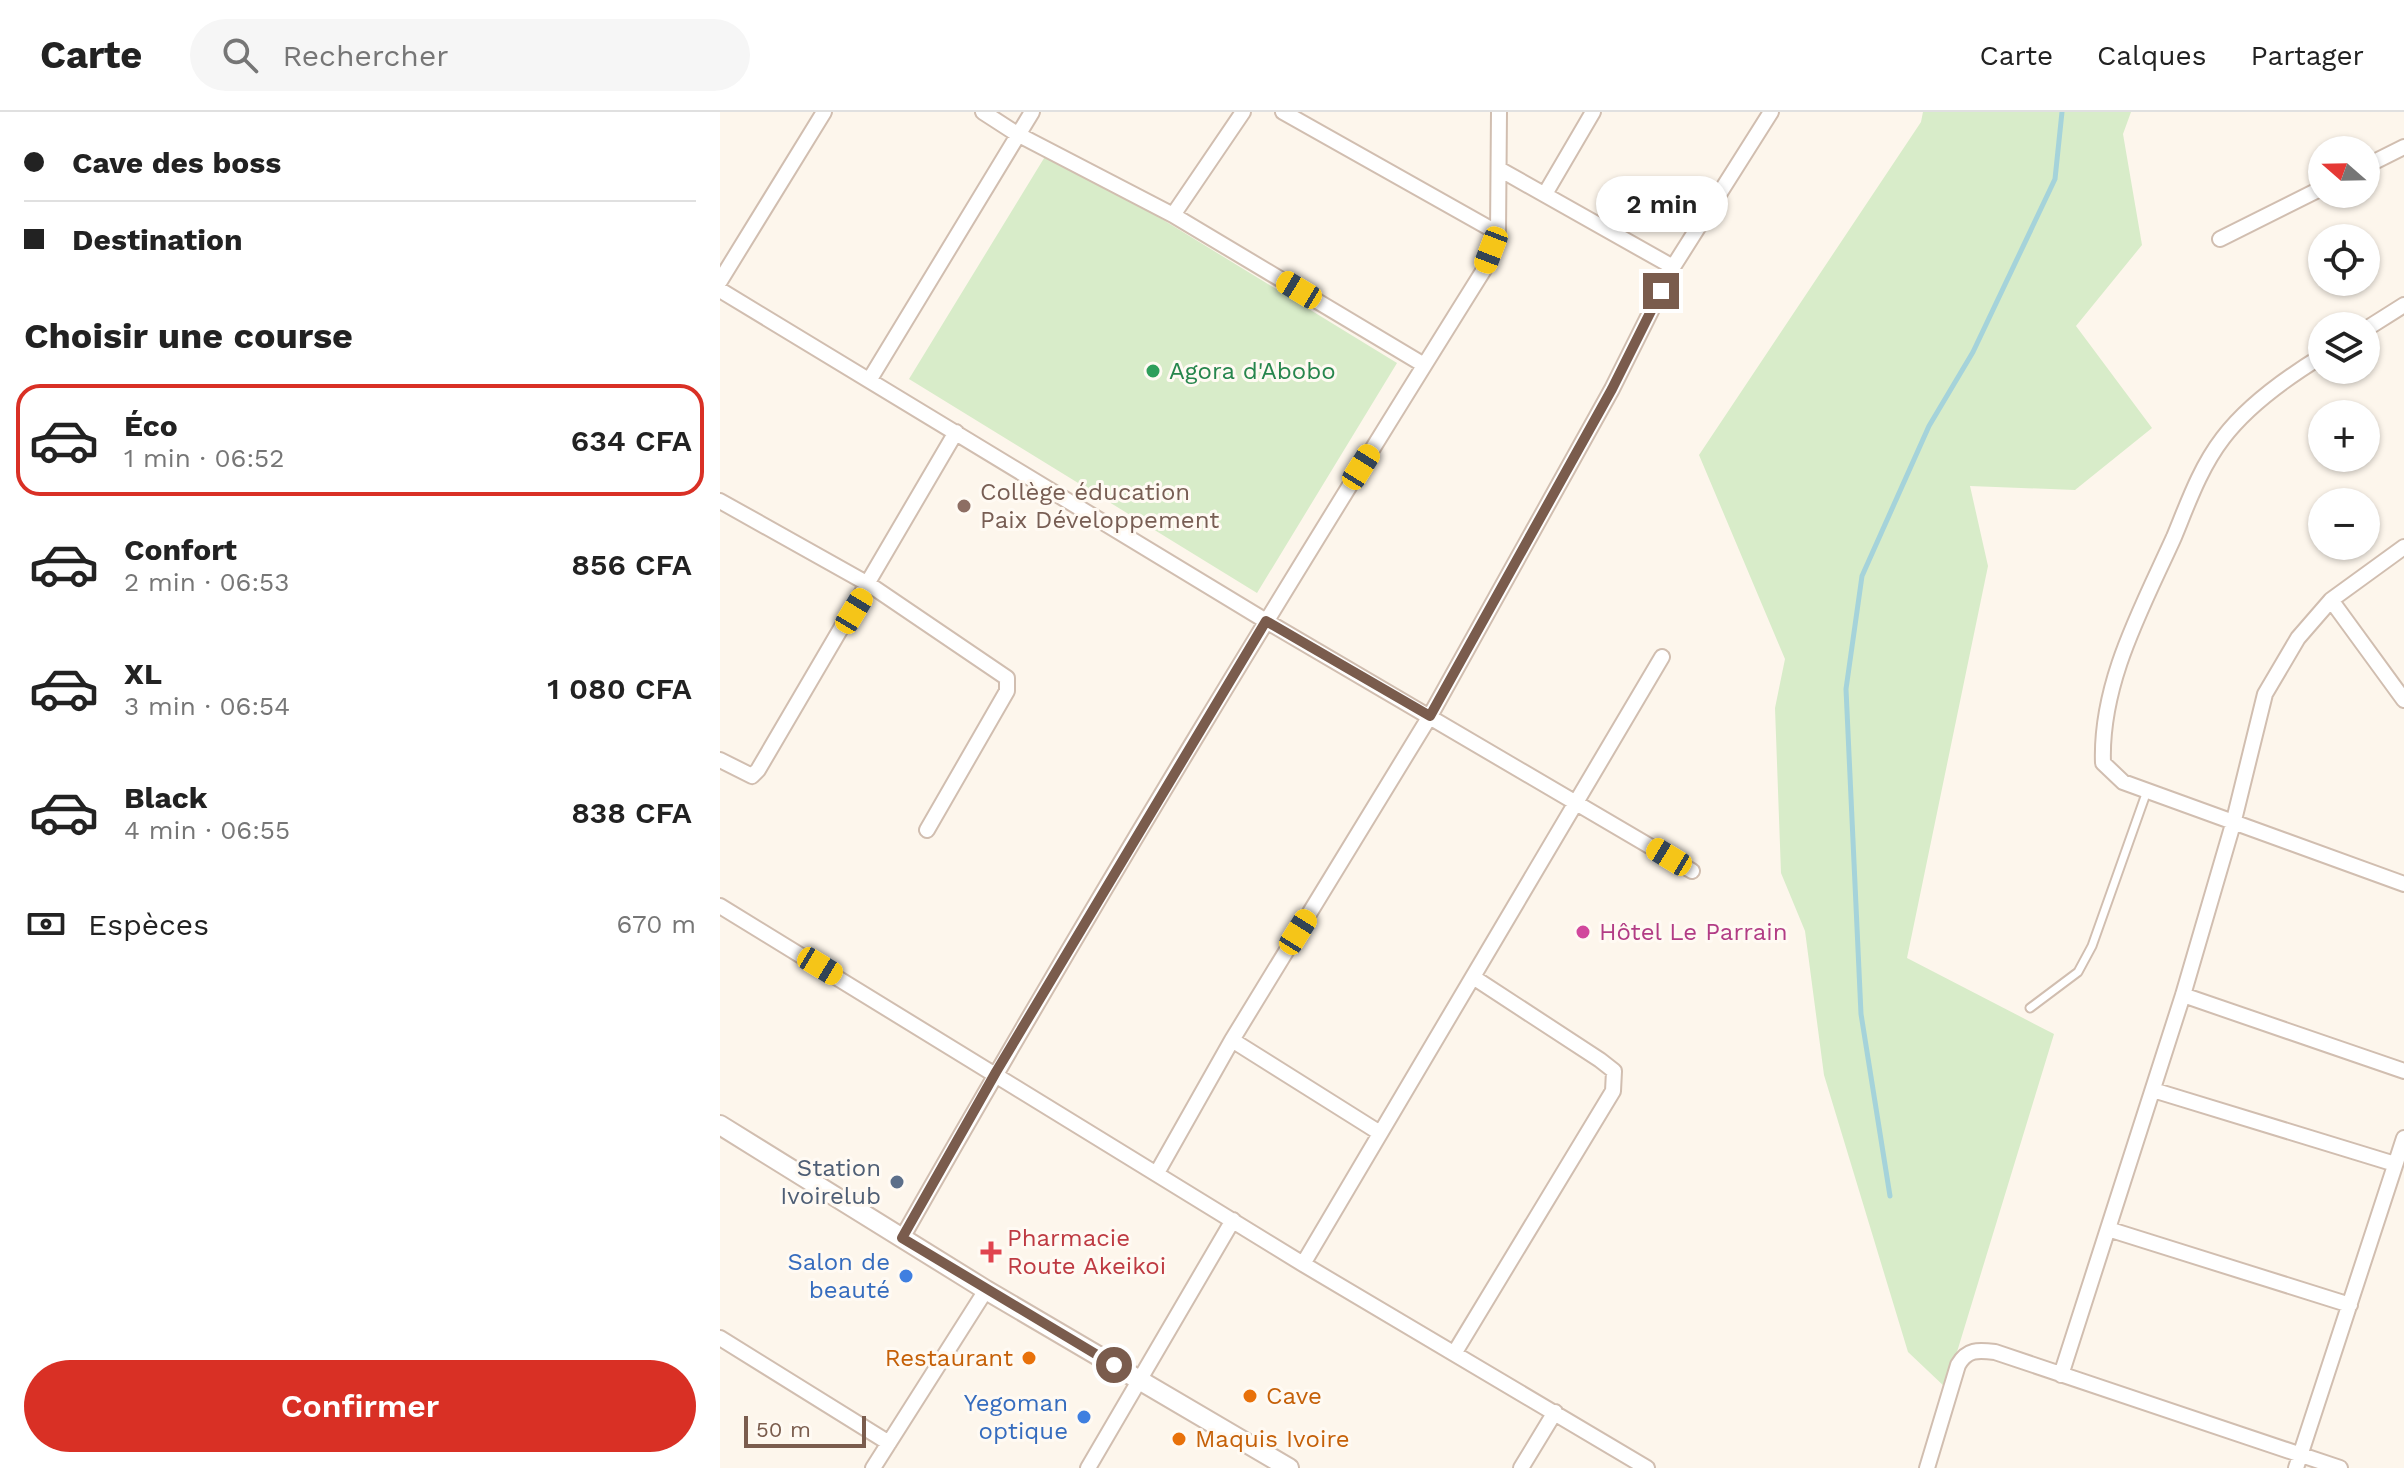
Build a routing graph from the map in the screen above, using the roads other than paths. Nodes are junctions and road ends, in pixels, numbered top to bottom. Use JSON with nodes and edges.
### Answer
{"nodes":[{"id":1,"x":824,"y":112,"type":"edge"},
{"id":2,"x":983,"y":112,"type":"edge"},
{"id":3,"x":1032,"y":112,"type":"edge"},
{"id":4,"x":1243,"y":112,"type":"edge"},
{"id":5,"x":1283,"y":112,"type":"edge"},
{"id":6,"x":1499,"y":112,"type":"edge"},
{"id":7,"x":1593,"y":112,"type":"edge"},
{"id":8,"x":1771,"y":112,"type":"edge"},
{"id":9,"x":1017,"y":134,"type":"junction"},
{"id":10,"x":2404,"y":147,"type":"edge"},
{"id":11,"x":2380,"y":159,"type":"edge"},
{"id":12,"x":1501,"y":170,"type":"junction"},
{"id":13,"x":1545,"y":194,"type":"junction"},
{"id":14,"x":2308,"y":195,"type":"edge"},
{"id":15,"x":1173,"y":215,"type":"junction"},
{"id":16,"x":1498,"y":233,"type":"junction"},
{"id":17,"x":2220,"y":239,"type":"dead end"},
{"id":18,"x":1673,"y":267,"type":"junction"},
{"id":19,"x":720,"y":281,"type":"edge"},
{"id":20,"x":720,"y":290,"type":"edge"},
{"id":21,"x":2404,"y":305,"type":"edge"},
{"id":22,"x":2380,"y":320,"type":"edge"},
{"id":23,"x":1424,"y":365,"type":"junction"},
{"id":24,"x":2308,"y":366,"type":"edge"},
{"id":25,"x":870,"y":379,"type":"junction"},
{"id":26,"x":956,"y":432,"type":"junction"},
{"id":27,"x":720,"y":501,"type":"edge"},
{"id":28,"x":2404,"y":547,"type":"edge"},
{"id":29,"x":870,"y":585,"type":"junction"},
{"id":30,"x":2331,"y":600,"type":"junction"},
{"id":31,"x":1266,"y":621,"type":"junction"},
{"id":32,"x":1662,"y":657,"type":"dead end"},
{"id":33,"x":2404,"y":700,"type":"edge"},
{"id":34,"x":1430,"y":716,"type":"junction"},
{"id":35,"x":720,"y":760,"type":"edge"},
{"id":36,"x":2147,"y":791,"type":"junction"},
{"id":37,"x":1575,"y":801,"type":"junction"},
{"id":38,"x":2233,"y":824,"type":"junction"},
{"id":39,"x":927,"y":830,"type":"dead end"},
{"id":40,"x":1692,"y":871,"type":"dead end"},
{"id":41,"x":2404,"y":884,"type":"edge"},
{"id":42,"x":720,"y":906,"type":"edge"},
{"id":43,"x":1473,"y":977,"type":"junction"},
{"id":44,"x":2183,"y":995,"type":"junction"},
{"id":45,"x":2030,"y":1008,"type":"dead end"},
{"id":46,"x":1232,"y":1040,"type":"junction"},
{"id":47,"x":2404,"y":1071,"type":"edge"},
{"id":48,"x":996,"y":1072,"type":"junction"},
{"id":49,"x":2153,"y":1090,"type":"junction"},
{"id":50,"x":720,"y":1125,"type":"edge"},
{"id":51,"x":1380,"y":1133,"type":"junction"},
{"id":52,"x":2404,"y":1138,"type":"edge"},
{"id":53,"x":2395,"y":1164,"type":"junction"},
{"id":54,"x":1158,"y":1171,"type":"junction"},
{"id":55,"x":1233,"y":1220,"type":"junction"},
{"id":56,"x":2108,"y":1229,"type":"junction"},
{"id":57,"x":902,"y":1238,"type":"junction"},
{"id":58,"x":1303,"y":1264,"type":"junction"},
{"id":59,"x":986,"y":1290,"type":"junction"},
{"id":60,"x":2350,"y":1305,"type":"junction"},
{"id":61,"x":723,"y":1345,"type":"edge"},
{"id":62,"x":1455,"y":1352,"type":"junction"},
{"id":63,"x":2061,"y":1375,"type":"junction"},
{"id":64,"x":1140,"y":1380,"type":"junction"},
{"id":65,"x":1555,"y":1412,"type":"junction"},
{"id":66,"x":889,"y":1443,"type":"junction"},
{"id":67,"x":2298,"y":1462,"type":"edge"},
{"id":68,"x":873,"y":1468,"type":"edge"},
{"id":69,"x":1088,"y":1468,"type":"edge"},
{"id":70,"x":1289,"y":1468,"type":"edge"},
{"id":71,"x":1521,"y":1468,"type":"edge"},
{"id":72,"x":1647,"y":1468,"type":"edge"},
{"id":73,"x":1927,"y":1468,"type":"edge"},
{"id":74,"x":2340,"y":1468,"type":"edge"}],
"edges":[{"from":1,"to":19,"type":"street"},
{"from":2,"to":9,"type":"street"},
{"from":3,"to":9,"type":"street"},
{"from":4,"to":15,"type":"street"},
{"from":5,"to":16,"type":"street"},
{"from":6,"to":12,"type":"street"},
{"from":7,"to":13,"type":"street"},
{"from":8,"to":18,"type":"street"},
{"from":9,"to":15,"type":"street"},
{"from":9,"to":25,"type":"street"},
{"from":10,"to":11,"type":"street"},
{"from":12,"to":13,"type":"street"},
{"from":12,"to":16,"type":"street"},
{"from":13,"to":18,"type":"street"},
{"from":14,"to":17,"type":"street"},
{"from":15,"to":23,"type":"street"},
{"from":16,"to":23,"type":"street"},
{"from":18,"to":34,"type":"street"},
{"from":20,"to":25,"type":"street"},
{"from":21,"to":22,"type":"street"},
{"from":23,"to":31,"type":"street"},
{"from":24,"to":36,"type":"street"},
{"from":25,"to":26,"type":"street"},
{"from":26,"to":29,"type":"street"},
{"from":26,"to":31,"type":"street"},
{"from":27,"to":29,"type":"street"},
{"from":28,"to":30,"type":"street"},
{"from":29,"to":35,"type":"street"},
{"from":29,"to":39,"type":"street"},
{"from":30,"to":33,"type":"street"},
{"from":30,"to":38,"type":"street"},
{"from":31,"to":34,"type":"street"},
{"from":31,"to":48,"type":"street"},
{"from":32,"to":37,"type":"street"},
{"from":34,"to":37,"type":"street"},
{"from":34,"to":46,"type":"street"},
{"from":36,"to":38,"type":"street"},
{"from":36,"to":45,"type":"lane"},
{"from":37,"to":40,"type":"street"},
{"from":37,"to":43,"type":"street"},
{"from":38,"to":41,"type":"street"},
{"from":38,"to":44,"type":"street"},
{"from":42,"to":48,"type":"street"},
{"from":43,"to":51,"type":"street"},
{"from":43,"to":62,"type":"street"},
{"from":44,"to":47,"type":"street"},
{"from":44,"to":49,"type":"street"},
{"from":46,"to":51,"type":"street"},
{"from":46,"to":54,"type":"street"},
{"from":48,"to":54,"type":"street"},
{"from":48,"to":57,"type":"street"},
{"from":49,"to":53,"type":"street"},
{"from":49,"to":56,"type":"street"},
{"from":50,"to":57,"type":"street"},
{"from":51,"to":58,"type":"street"},
{"from":52,"to":53,"type":"street"},
{"from":53,"to":60,"type":"street"},
{"from":54,"to":55,"type":"street"},
{"from":55,"to":58,"type":"street"},
{"from":55,"to":64,"type":"street"},
{"from":56,"to":60,"type":"street"},
{"from":56,"to":63,"type":"street"},
{"from":57,"to":59,"type":"street"},
{"from":58,"to":62,"type":"street"},
{"from":59,"to":64,"type":"street"},
{"from":59,"to":66,"type":"street"},
{"from":60,"to":67,"type":"street"},
{"from":61,"to":66,"type":"street"},
{"from":62,"to":65,"type":"street"},
{"from":63,"to":67,"type":"street"},
{"from":63,"to":73,"type":"street"},
{"from":64,"to":69,"type":"street"},
{"from":64,"to":70,"type":"street"},
{"from":65,"to":71,"type":"street"},
{"from":65,"to":72,"type":"street"},
{"from":66,"to":68,"type":"street"},
{"from":67,"to":74,"type":"street"}]}
